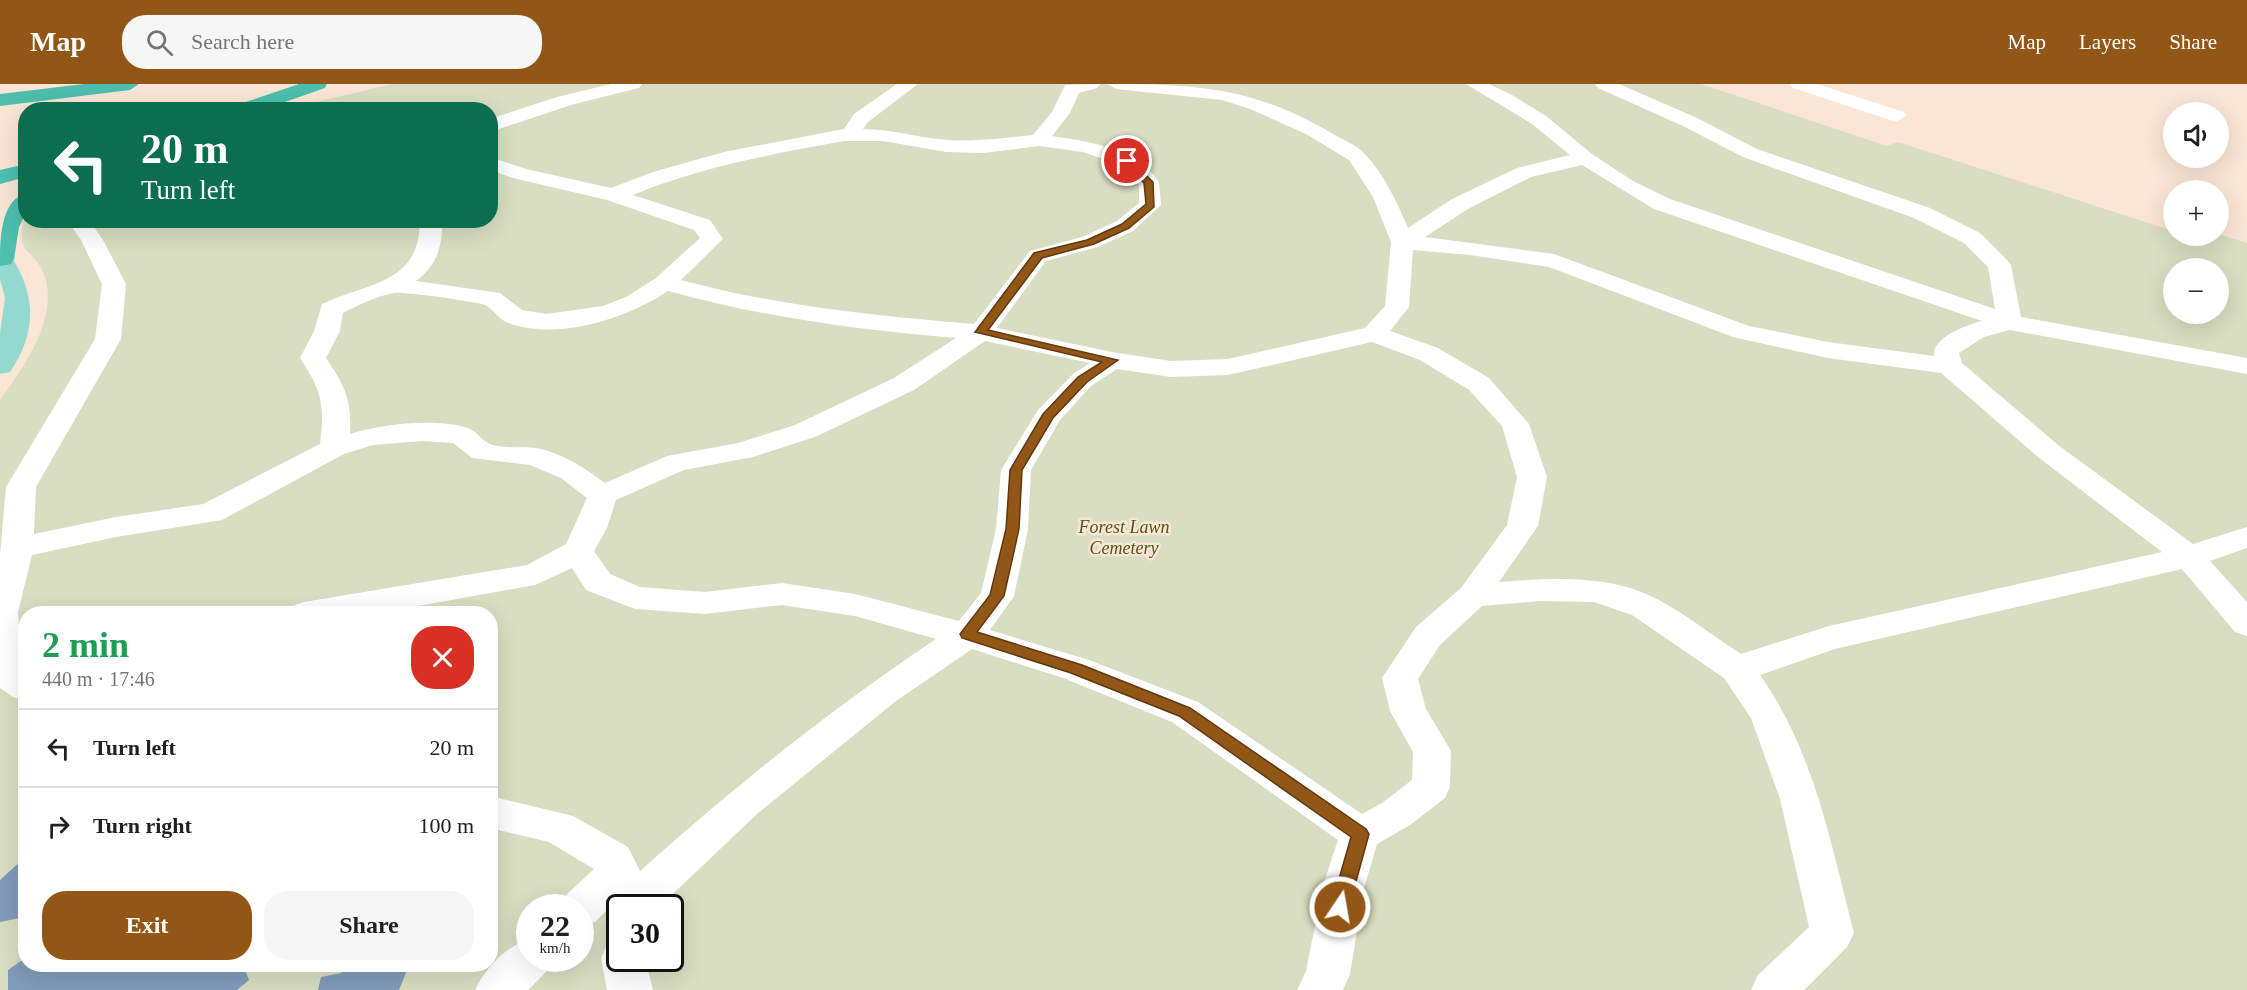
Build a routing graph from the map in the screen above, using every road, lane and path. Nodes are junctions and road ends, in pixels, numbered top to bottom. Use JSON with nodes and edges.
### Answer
{"nodes":[{"id":1,"x":74,"y":84,"type":"edge"},
{"id":2,"x":130,"y":84,"type":"edge"},
{"id":3,"x":318,"y":84,"type":"edge"},
{"id":4,"x":633,"y":84,"type":"edge"},
{"id":5,"x":909,"y":84,"type":"edge"},
{"id":6,"x":1091,"y":84,"type":"edge"},
{"id":7,"x":1116,"y":84,"type":"edge"},
{"id":8,"x":1475,"y":84,"type":"edge"},
{"id":9,"x":1604,"y":84,"type":"edge"},
{"id":10,"x":1799,"y":84,"type":"edge"},
{"id":11,"x":1222,"y":89,"type":"edge"},
{"id":12,"x":0,"y":93,"type":"edge"},
{"id":13,"x":27,"y":96,"type":"junction"},
{"id":14,"x":0,"y":100,"type":"edge"},
{"id":15,"x":101,"y":102,"type":"edge"},
{"id":16,"x":264,"y":102,"type":"edge"},
{"id":17,"x":1897,"y":116,"type":"dead end"},
{"id":18,"x":498,"y":123,"type":"edge"},
{"id":19,"x":850,"y":135,"type":"junction"},
{"id":20,"x":1039,"y":140,"type":"junction"},
{"id":21,"x":1585,"y":158,"type":"junction"},
{"id":22,"x":498,"y":167,"type":"edge"},
{"id":23,"x":18,"y":172,"type":"edge"},
{"id":24,"x":0,"y":177,"type":"edge"},
{"id":25,"x":613,"y":195,"type":"junction"},
{"id":26,"x":18,"y":207,"type":"edge"},
{"id":27,"x":84,"y":228,"type":"edge"},
{"id":28,"x":431,"y":228,"type":"edge"},
{"id":29,"x":1402,"y":242,"type":"junction"},
{"id":30,"x":1,"y":258,"type":"edge"},
{"id":31,"x":664,"y":283,"type":"junction"},
{"id":32,"x":393,"y":285,"type":"junction"},
{"id":33,"x":2010,"y":322,"type":"junction"},
{"id":34,"x":981,"y":332,"type":"junction"},
{"id":35,"x":1374,"y":334,"type":"junction"},
{"id":36,"x":1112,"y":360,"type":"junction"},
{"id":37,"x":0,"y":366,"type":"edge"},
{"id":38,"x":1949,"y":366,"type":"junction"},
{"id":39,"x":2247,"y":366,"type":"edge"},
{"id":40,"x":334,"y":448,"type":"junction"},
{"id":41,"x":603,"y":495,"type":"junction"},
{"id":42,"x":2247,"y":537,"type":"edge"},
{"id":43,"x":18,"y":548,"type":"junction"},
{"id":44,"x":578,"y":551,"type":"junction"},
{"id":45,"x":2189,"y":557,"type":"junction"},
{"id":46,"x":1473,"y":596,"type":"junction"},
{"id":47,"x":350,"y":606,"type":"edge"},
{"id":48,"x":2247,"y":624,"type":"edge"},
{"id":49,"x":967,"y":634,"type":"junction"},
{"id":50,"x":1737,"y":669,"type":"junction"},
{"id":51,"x":18,"y":683,"type":"edge"},
{"id":52,"x":498,"y":814,"type":"edge"},
{"id":53,"x":1360,"y":834,"type":"junction"},
{"id":54,"x":629,"y":894,"type":"edge"},
{"id":55,"x":516,"y":972,"type":"edge"},
{"id":56,"x":626,"y":972,"type":"edge"},
{"id":57,"x":498,"y":990,"type":"edge"},
{"id":58,"x":630,"y":990,"type":"edge"},
{"id":59,"x":1320,"y":990,"type":"edge"},
{"id":60,"x":1774,"y":990,"type":"edge"}],
"edges":[{"from":1,"to":12,"type":"highway"},
{"from":2,"to":13,"type":"highway"},
{"from":3,"to":16,"type":"highway"},
{"from":4,"to":18,"type":"street"},
{"from":5,"to":19,"type":"street"},
{"from":6,"to":20,"type":"street"},
{"from":7,"to":11,"type":"street"},
{"from":8,"to":21,"type":"street"},
{"from":9,"to":33,"type":"street"},
{"from":10,"to":17,"type":"street"},
{"from":11,"to":29,"type":"street"},
{"from":13,"to":14,"type":"highway"},
{"from":13,"to":15,"type":"highway"},
{"from":19,"to":20,"type":"street"},
{"from":19,"to":25,"type":"street"},
{"from":20,"to":34,"type":"street"},
{"from":21,"to":29,"type":"street"},
{"from":21,"to":33,"type":"street"},
{"from":22,"to":25,"type":"street"},
{"from":23,"to":24,"type":"highway"},
{"from":25,"to":31,"type":"street"},
{"from":26,"to":30,"type":"highway"},
{"from":27,"to":43,"type":"street"},
{"from":28,"to":32,"type":"street"},
{"from":29,"to":35,"type":"street"},
{"from":29,"to":38,"type":"street"},
{"from":30,"to":37,"type":"main road"},
{"from":31,"to":32,"type":"street"},
{"from":31,"to":34,"type":"street"},
{"from":32,"to":40,"type":"street"},
{"from":33,"to":38,"type":"street"},
{"from":33,"to":39,"type":"street"},
{"from":34,"to":36,"type":"street"},
{"from":34,"to":41,"type":"street"},
{"from":35,"to":36,"type":"street"},
{"from":35,"to":46,"type":"street"},
{"from":36,"to":49,"type":"street"},
{"from":38,"to":45,"type":"street"},
{"from":40,"to":41,"type":"street"},
{"from":40,"to":43,"type":"street"},
{"from":41,"to":44,"type":"street"},
{"from":42,"to":45,"type":"street"},
{"from":43,"to":51,"type":"street"},
{"from":44,"to":47,"type":"street"},
{"from":44,"to":49,"type":"street"},
{"from":45,"to":48,"type":"street"},
{"from":45,"to":50,"type":"street"},
{"from":46,"to":50,"type":"street"},
{"from":46,"to":53,"type":"street"},
{"from":49,"to":53,"type":"street"},
{"from":49,"to":54,"type":"street"},
{"from":50,"to":60,"type":"street"},
{"from":52,"to":54,"type":"street"},
{"from":53,"to":59,"type":"street"},
{"from":55,"to":57,"type":"street"},
{"from":56,"to":58,"type":"street"}]}
